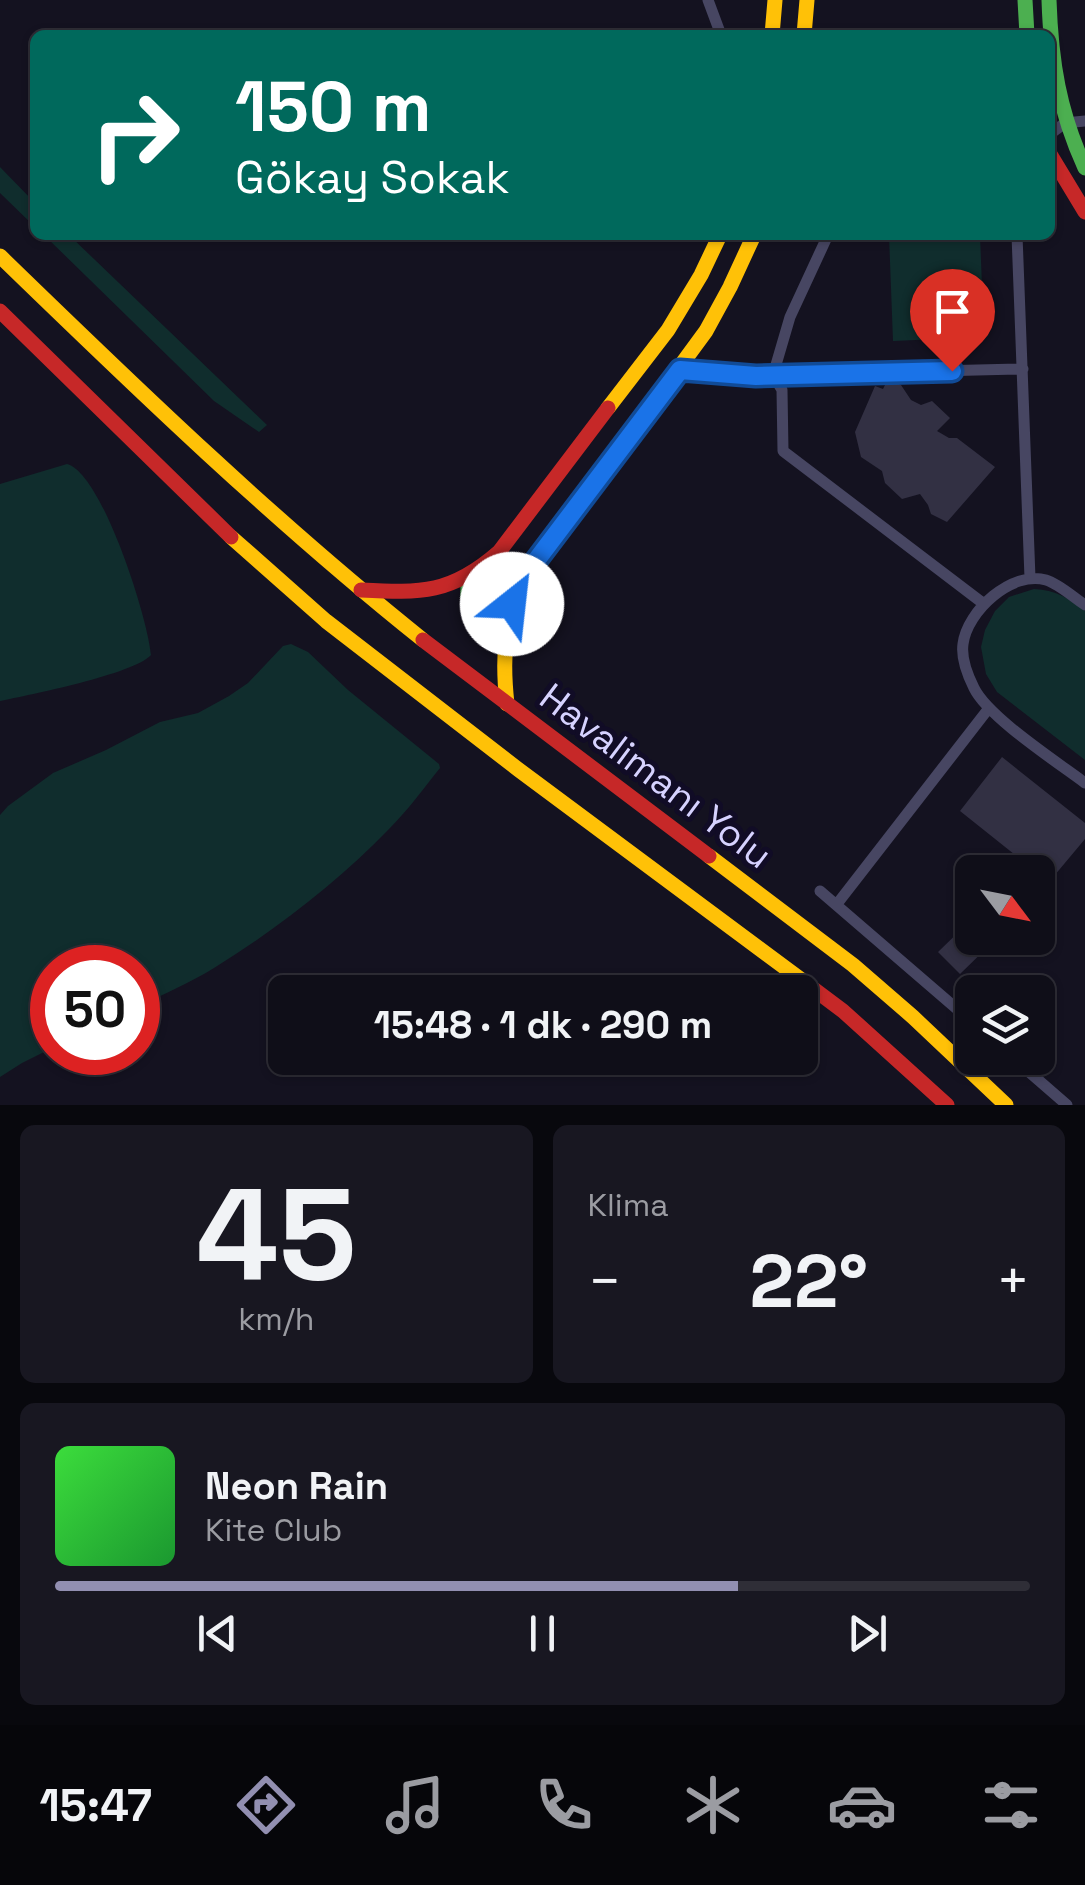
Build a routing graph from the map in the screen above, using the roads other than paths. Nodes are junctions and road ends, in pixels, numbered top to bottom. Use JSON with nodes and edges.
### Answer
{"nodes":[{"id":1,"x":708,"y":0,"type":"edge"},
{"id":2,"x":774,"y":0,"type":"edge"},
{"id":3,"x":806,"y":0,"type":"edge"},
{"id":4,"x":1025,"y":0,"type":"edge"},
{"id":5,"x":1049,"y":0,"type":"edge"},
{"id":6,"x":718,"y":30,"type":"edge"},
{"id":7,"x":772,"y":30,"type":"edge"},
{"id":8,"x":804,"y":30,"type":"edge"},
{"id":9,"x":1028,"y":30,"type":"edge"},
{"id":10,"x":1050,"y":30,"type":"edge"},
{"id":11,"x":1085,"y":121,"type":"edge"},
{"id":12,"x":1056,"y":129,"type":"edge"},
{"id":13,"x":1055,"y":162,"type":"edge"},
{"id":14,"x":1085,"y":168,"type":"edge"},
{"id":15,"x":1085,"y":212,"type":"edge"},
{"id":16,"x":717,"y":240,"type":"edge"},
{"id":17,"x":752,"y":240,"type":"edge"},
{"id":18,"x":826,"y":240,"type":"edge"},
{"id":19,"x":1017,"y":240,"type":"edge"},
{"id":20,"x":0,"y":256,"type":"edge"},
{"id":21,"x":0,"y":311,"type":"edge"},
{"id":22,"x":1023,"y":369,"type":"junction"},
{"id":23,"x":680,"y":370,"type":"junction"},
{"id":24,"x":773,"y":375,"type":"junction"},
{"id":25,"x":469,"y":577,"type":"junction"},
{"id":26,"x":1030,"y":578,"type":"junction"},
{"id":27,"x":361,"y":590,"type":"junction"},
{"id":28,"x":512,"y":604,"type":"junction"},
{"id":29,"x":984,"y":604,"type":"junction"},
{"id":30,"x":1085,"y":604,"type":"edge"},
{"id":31,"x":507,"y":704,"type":"junction"},
{"id":32,"x":989,"y":708,"type":"junction"},
{"id":33,"x":1085,"y":783,"type":"edge"},
{"id":34,"x":820,"y":892,"type":"dead end"},
{"id":35,"x":837,"y":904,"type":"junction"},
{"id":36,"x":955,"y":1007,"type":"edge"},
{"id":37,"x":1032,"y":1075,"type":"edge"},
{"id":38,"x":947,"y":1105,"type":"edge"},
{"id":39,"x":1006,"y":1105,"type":"edge"},
{"id":40,"x":1067,"y":1105,"type":"edge"}],
"edges":[{"from":1,"to":6,"type":"street"},
{"from":2,"to":7,"type":"main road"},
{"from":3,"to":8,"type":"main road"},
{"from":4,"to":9,"type":"main road"},
{"from":5,"to":10,"type":"main road"},
{"from":11,"to":12,"type":"street"},
{"from":12,"to":14,"type":"main road"},
{"from":13,"to":15,"type":"main road"},
{"from":16,"to":25,"type":"main road"},
{"from":17,"to":23,"type":"main road"},
{"from":18,"to":24,"type":"street"},
{"from":19,"to":22,"type":"street"},
{"from":20,"to":27,"type":"main road","name":"Havalimanı Yolu"},
{"from":21,"to":38,"type":"main road","name":"Havalimanı Yolu"},
{"from":22,"to":24,"type":"street"},
{"from":22,"to":26,"type":"street"},
{"from":23,"to":24,"type":"street"},
{"from":23,"to":28,"type":"main road"},
{"from":24,"to":29,"type":"street"},
{"from":25,"to":27,"type":"main road"},
{"from":25,"to":28,"type":"main road"},
{"from":26,"to":29,"type":"street"},
{"from":26,"to":30,"type":"street"},
{"from":27,"to":31,"type":"main road","name":"Havalimanı Yolu"},
{"from":28,"to":31,"type":"main road"},
{"from":29,"to":32,"type":"street"},
{"from":31,"to":39,"type":"main road","name":"Havalimanı Yolu"},
{"from":32,"to":33,"type":"street"},
{"from":32,"to":35,"type":"street"},
{"from":34,"to":35,"type":"street"},
{"from":35,"to":36,"type":"street"},
{"from":37,"to":40,"type":"street"}]}
